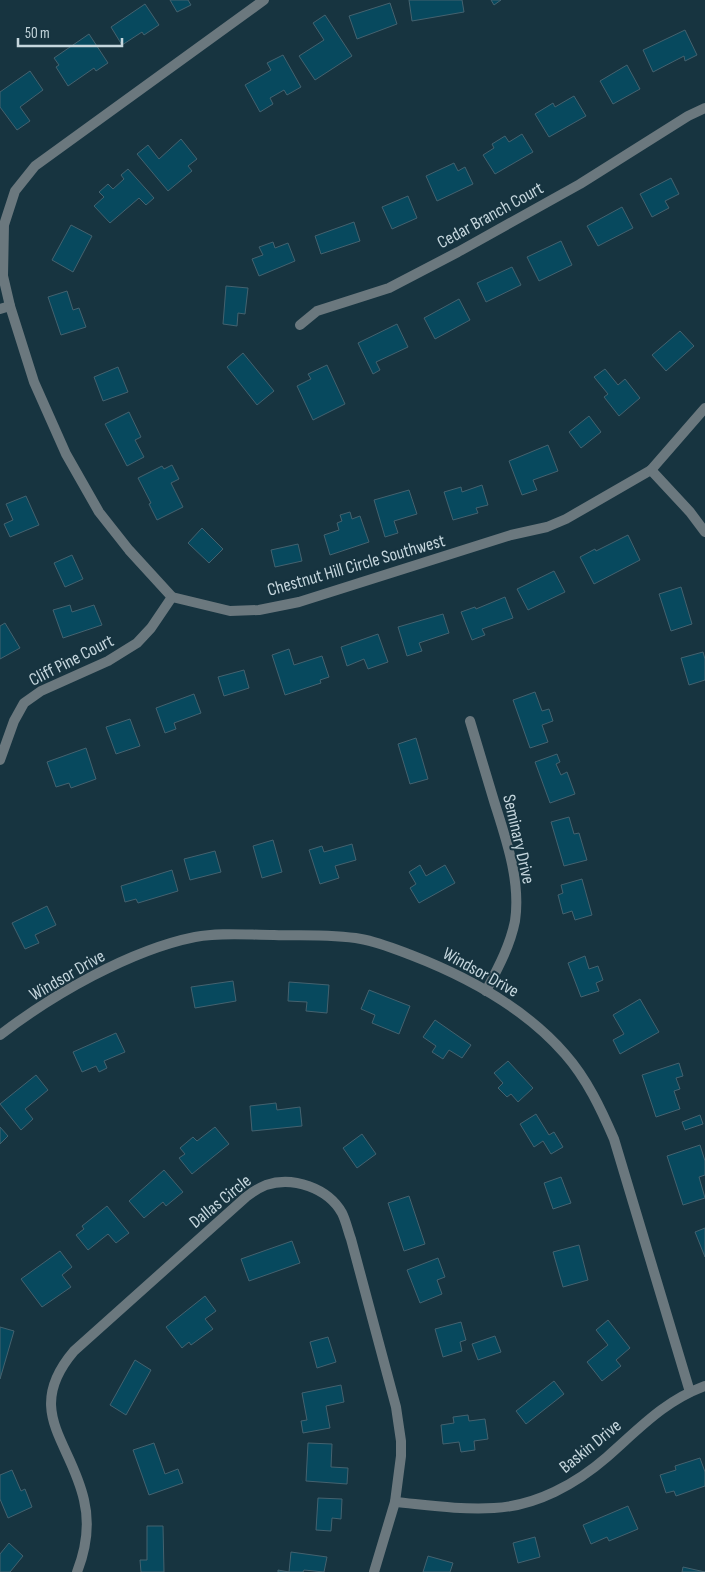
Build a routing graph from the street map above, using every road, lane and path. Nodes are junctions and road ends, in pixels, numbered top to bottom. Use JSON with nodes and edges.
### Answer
{"nodes":[{"id":1,"x":264,"y":0,"type":"edge"},
{"id":2,"x":705,"y":108,"type":"edge"},
{"id":3,"x":5,"y":307,"type":"edge"},
{"id":4,"x":300,"y":326,"type":"dead end"},
{"id":5,"x":705,"y":408,"type":"edge"},
{"id":6,"x":650,"y":470,"type":"junction"},
{"id":7,"x":705,"y":532,"type":"edge"},
{"id":8,"x":172,"y":597,"type":"junction"},
{"id":9,"x":470,"y":721,"type":"dead end"},
{"id":10,"x":0,"y":760,"type":"edge"},
{"id":11,"x":486,"y":991,"type":"junction"},
{"id":12,"x":0,"y":1035,"type":"edge"},
{"id":13,"x":705,"y":1386,"type":"edge"},
{"id":14,"x":690,"y":1392,"type":"junction"},
{"id":15,"x":395,"y":1502,"type":"junction"},
{"id":16,"x":77,"y":1572,"type":"edge"},
{"id":17,"x":374,"y":1572,"type":"edge"}],
"edges":[{"from":1,"to":3,"type":"street"},
{"from":2,"to":4,"type":"street","name":"Cedar Branch Court"},
{"from":3,"to":8,"type":"street"},
{"from":5,"to":6,"type":"street","name":"Chestnut Hill Circle Southwest"},
{"from":6,"to":7,"type":"street"},
{"from":6,"to":8,"type":"street","name":"Chestnut Hill Circle Southwest"},
{"from":8,"to":10,"type":"street","name":"Cliff Pine Court"},
{"from":9,"to":11,"type":"street","name":"Seminary Drive"},
{"from":11,"to":12,"type":"street","name":"Windsor Drive"},
{"from":11,"to":14,"type":"street","name":"Windsor Drive"},
{"from":13,"to":14,"type":"street","name":"Baskin Drive"},
{"from":14,"to":15,"type":"street","name":"Baskin Drive"},
{"from":15,"to":16,"type":"street","name":"Dallas Circle"},
{"from":15,"to":17,"type":"street","name":"Dallas Circle"}]}
